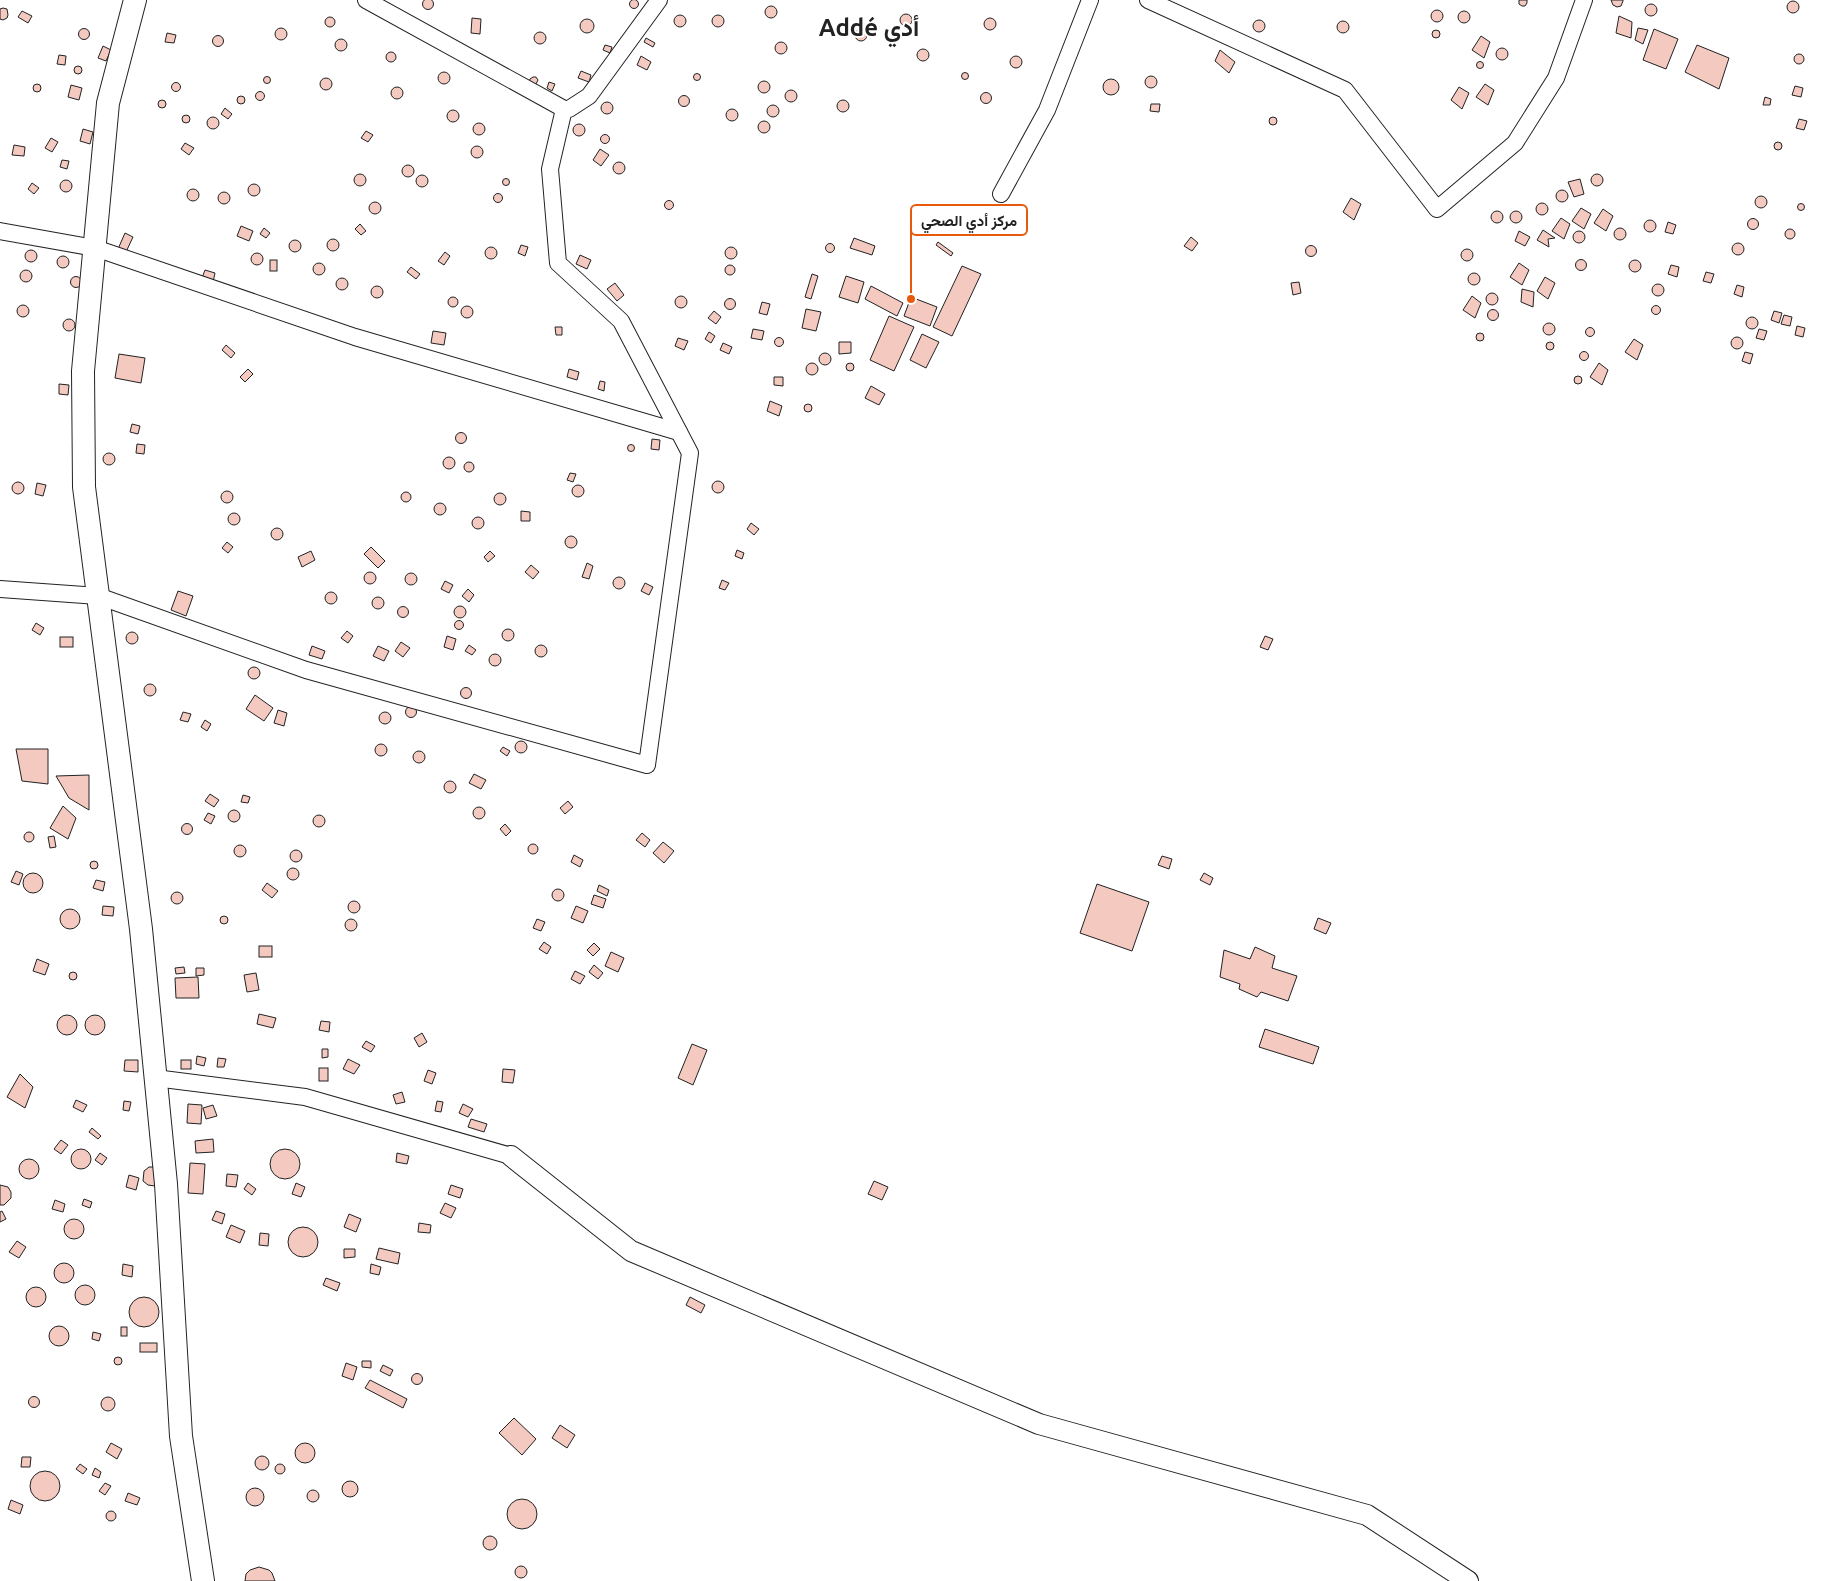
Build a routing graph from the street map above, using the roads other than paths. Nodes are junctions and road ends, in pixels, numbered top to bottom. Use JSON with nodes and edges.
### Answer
{"nodes":[{"id":1,"x":135,"y":0,"type":"edge"},
{"id":2,"x":366,"y":0,"type":"edge"},
{"id":3,"x":659,"y":0,"type":"edge"},
{"id":4,"x":1090,"y":0,"type":"edge"},
{"id":5,"x":1148,"y":0,"type":"edge"},
{"id":6,"x":1584,"y":0,"type":"edge"},
{"id":7,"x":564,"y":109,"type":"junction"},
{"id":8,"x":1001,"y":194,"type":"dead end"},
{"id":9,"x":0,"y":231,"type":"edge"},
{"id":10,"x":95,"y":248,"type":"junction"},
{"id":11,"x":679,"y":432,"type":"junction"},
{"id":12,"x":0,"y":589,"type":"edge"},
{"id":13,"x":98,"y":596,"type":"junction"},
{"id":14,"x":155,"y":1078,"type":"junction"},
{"id":15,"x":511,"y":1156,"type":"joint"},
{"id":16,"x":203,"y":1581,"type":"edge"},
{"id":17,"x":1468,"y":1581,"type":"edge"}],
"edges":[{"from":1,"to":10,"type":"main road"},
{"from":2,"to":7,"type":"street"},
{"from":3,"to":7,"type":"street"},
{"from":4,"to":8,"type":"street"},
{"from":5,"to":6,"type":"street"},
{"from":7,"to":11,"type":"street"},
{"from":9,"to":10,"type":"street"},
{"from":10,"to":11,"type":"street"},
{"from":10,"to":13,"type":"main road"},
{"from":11,"to":13,"type":"street"},
{"from":12,"to":13,"type":"street"},
{"from":13,"to":14,"type":"main road"},
{"from":14,"to":15,"type":"street"},
{"from":14,"to":16,"type":"main road"},
{"from":15,"to":17,"type":"street"}]}
